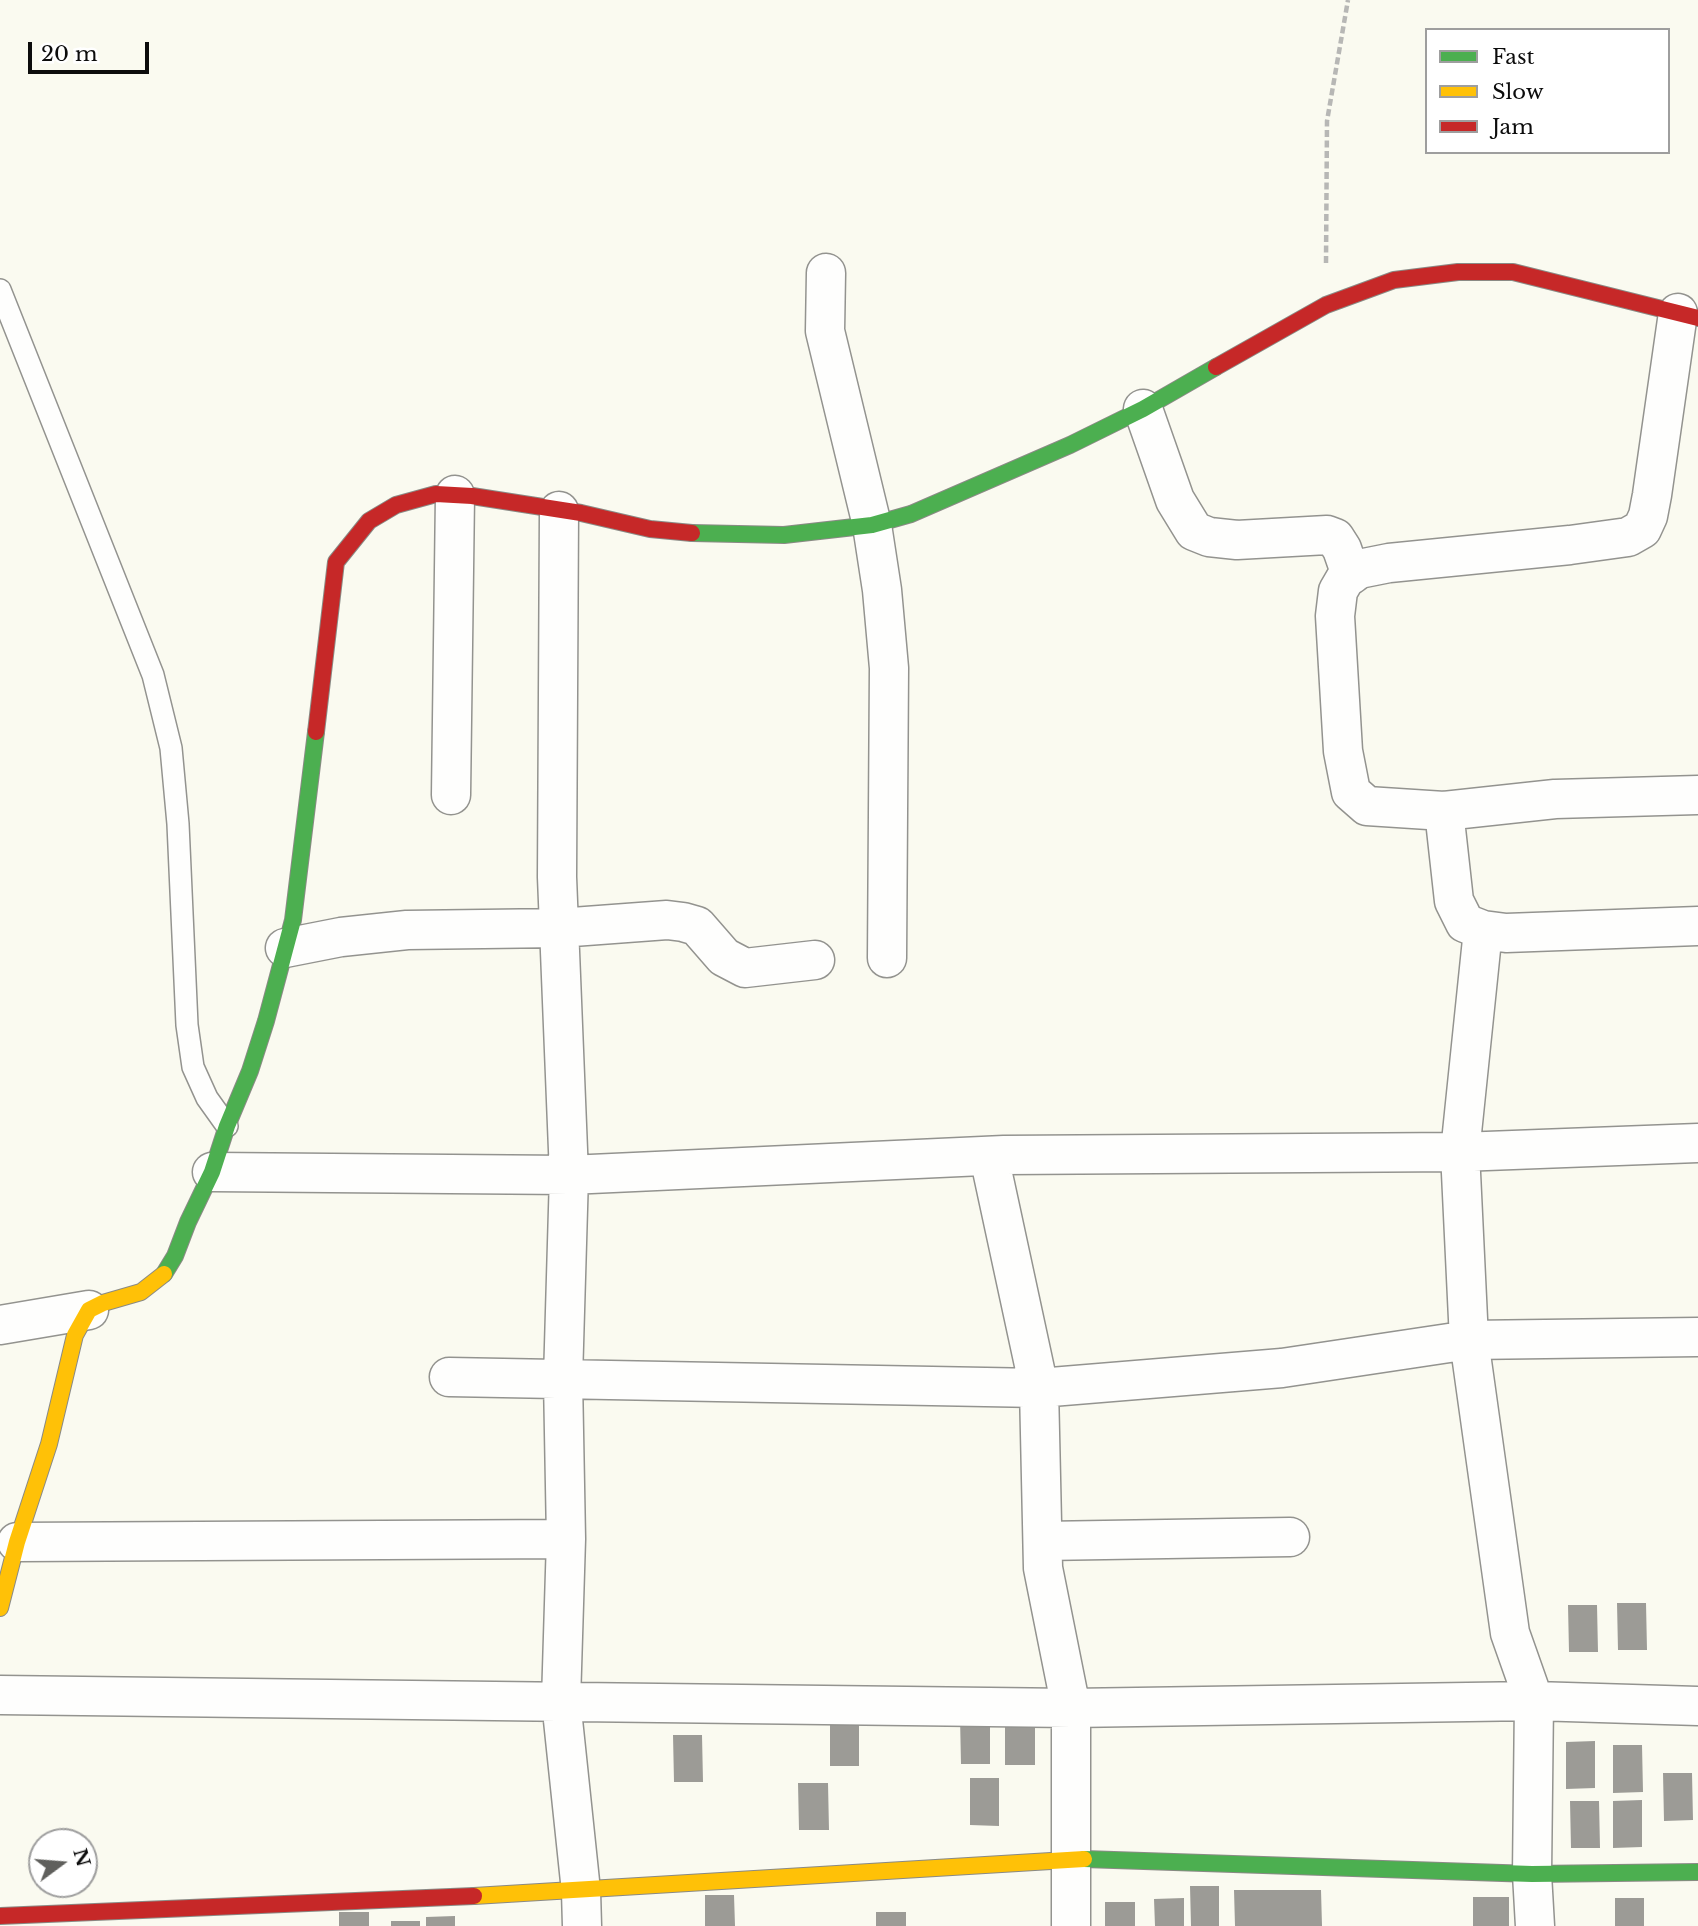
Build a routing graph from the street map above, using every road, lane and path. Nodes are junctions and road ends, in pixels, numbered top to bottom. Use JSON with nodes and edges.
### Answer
{"nodes":[{"id":1,"x":1348,"y":0,"type":"edge"},
{"id":2,"x":826,"y":273,"type":"dead end"},
{"id":3,"x":0,"y":290,"type":"edge"},
{"id":4,"x":1326,"y":305,"type":"junction"},
{"id":5,"x":1688,"y":315,"type":"edge"},
{"id":6,"x":1143,"y":409,"type":"junction"},
{"id":7,"x":455,"y":495,"type":"junction"},
{"id":8,"x":559,"y":511,"type":"junction"},
{"id":9,"x":872,"y":525,"type":"junction"},
{"id":10,"x":1351,"y":575,"type":"junction"},
{"id":11,"x":452,"y":795,"type":"dead end"},
{"id":12,"x":1698,"y":795,"type":"edge"},
{"id":13,"x":1444,"y":811,"type":"junction"},
{"id":14,"x":1698,"y":926,"type":"edge"},
{"id":15,"x":559,"y":928,"type":"junction"},
{"id":16,"x":1483,"y":930,"type":"junction"},
{"id":17,"x":285,"y":948,"type":"junction"},
{"id":18,"x":887,"y":958,"type":"dead end"},
{"id":19,"x":814,"y":960,"type":"dead end"},
{"id":20,"x":227,"y":1126,"type":"junction"},
{"id":21,"x":1698,"y":1143,"type":"edge"},
{"id":22,"x":1460,"y":1152,"type":"junction"},
{"id":23,"x":989,"y":1156,"type":"junction"},
{"id":24,"x":212,"y":1172,"type":"junction"},
{"id":25,"x":569,"y":1175,"type":"junction"},
{"id":26,"x":89,"y":1310,"type":"junction"},
{"id":27,"x":0,"y":1325,"type":"edge"},
{"id":28,"x":1698,"y":1337,"type":"edge"},
{"id":29,"x":1469,"y":1340,"type":"junction"},
{"id":30,"x":449,"y":1377,"type":"dead end"},
{"id":31,"x":563,"y":1378,"type":"junction"},
{"id":32,"x":1039,"y":1388,"type":"junction"},
{"id":33,"x":1290,"y":1537,"type":"dead end"},
{"id":34,"x":566,"y":1538,"type":"junction"},
{"id":35,"x":1043,"y":1541,"type":"junction"},
{"id":36,"x":17,"y":1542,"type":"junction"},
{"id":37,"x":0,"y":1608,"type":"edge"},
{"id":38,"x":0,"y":1695,"type":"edge"},
{"id":39,"x":561,"y":1701,"type":"junction"},
{"id":40,"x":1534,"y":1702,"type":"junction"},
{"id":41,"x":1698,"y":1706,"type":"edge"},
{"id":42,"x":1071,"y":1708,"type":"junction"},
{"id":43,"x":1072,"y":1859,"type":"junction"},
{"id":44,"x":1698,"y":1872,"type":"edge"},
{"id":45,"x":1532,"y":1874,"type":"junction"},
{"id":46,"x":581,"y":1909,"type":"edge"},
{"id":47,"x":0,"y":1916,"type":"edge"},
{"id":48,"x":1071,"y":1926,"type":"edge"},
{"id":49,"x":1535,"y":1926,"type":"edge"}],
"edges":[{"from":1,"to":4,"type":"path"},
{"from":2,"to":9,"type":"street"},
{"from":3,"to":20,"type":"lane"},
{"from":4,"to":5,"type":"street"},
{"from":4,"to":6,"type":"street"},
{"from":5,"to":10,"type":"street"},
{"from":6,"to":9,"type":"street"},
{"from":6,"to":10,"type":"street"},
{"from":7,"to":8,"type":"street"},
{"from":7,"to":11,"type":"street"},
{"from":7,"to":17,"type":"street"},
{"from":8,"to":9,"type":"street"},
{"from":8,"to":15,"type":"street"},
{"from":9,"to":18,"type":"street"},
{"from":10,"to":13,"type":"street"},
{"from":12,"to":13,"type":"street"},
{"from":13,"to":16,"type":"street"},
{"from":14,"to":16,"type":"street"},
{"from":15,"to":17,"type":"street"},
{"from":15,"to":19,"type":"street"},
{"from":15,"to":25,"type":"street"},
{"from":16,"to":22,"type":"street"},
{"from":17,"to":20,"type":"street"},
{"from":20,"to":24,"type":"street"},
{"from":21,"to":22,"type":"street"},
{"from":22,"to":23,"type":"street"},
{"from":22,"to":29,"type":"street"},
{"from":23,"to":25,"type":"street"},
{"from":23,"to":32,"type":"street"},
{"from":24,"to":25,"type":"street"},
{"from":24,"to":26,"type":"street"},
{"from":25,"to":31,"type":"street"},
{"from":26,"to":27,"type":"street"},
{"from":26,"to":36,"type":"street"},
{"from":28,"to":29,"type":"street"},
{"from":29,"to":32,"type":"street"},
{"from":29,"to":40,"type":"street"},
{"from":30,"to":31,"type":"street"},
{"from":31,"to":32,"type":"street"},
{"from":31,"to":34,"type":"street"},
{"from":32,"to":35,"type":"street"},
{"from":33,"to":35,"type":"street"},
{"from":34,"to":36,"type":"street"},
{"from":34,"to":39,"type":"street"},
{"from":35,"to":42,"type":"street"},
{"from":36,"to":37,"type":"street"},
{"from":38,"to":39,"type":"street"},
{"from":39,"to":42,"type":"street"},
{"from":39,"to":46,"type":"street"},
{"from":40,"to":41,"type":"street"},
{"from":40,"to":42,"type":"street"},
{"from":40,"to":45,"type":"street"},
{"from":42,"to":43,"type":"street"},
{"from":43,"to":45,"type":"street"},
{"from":43,"to":46,"type":"street"},
{"from":43,"to":48,"type":"street"},
{"from":44,"to":45,"type":"street"},
{"from":45,"to":49,"type":"street"},
{"from":46,"to":47,"type":"street"}]}
